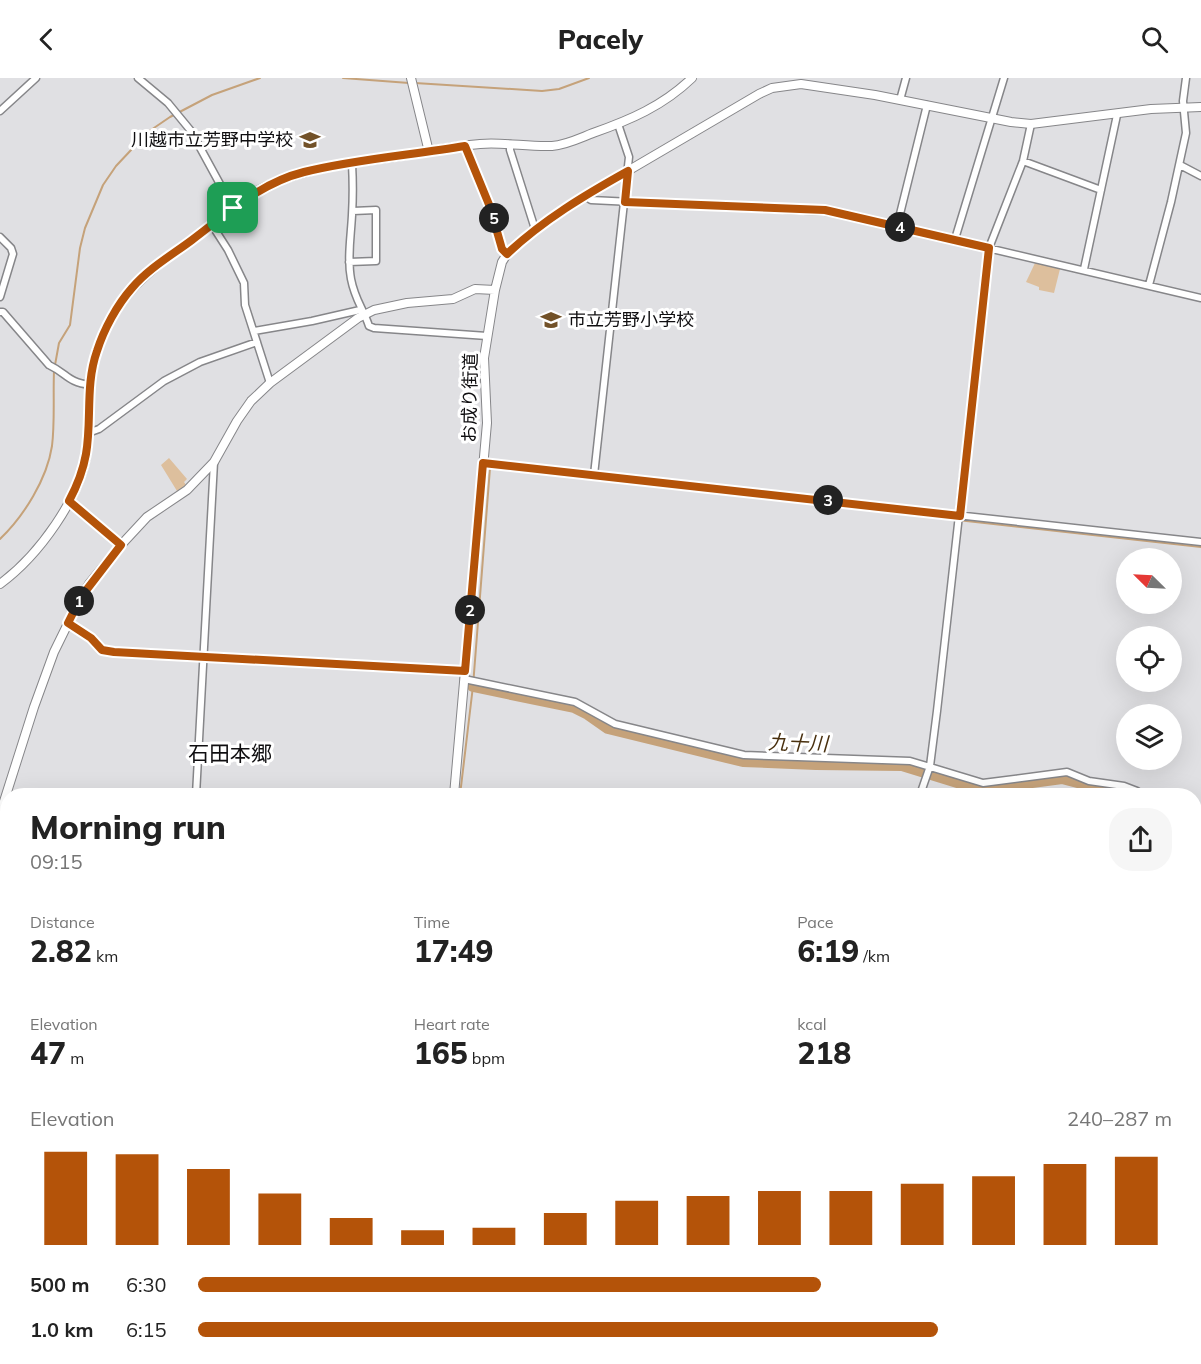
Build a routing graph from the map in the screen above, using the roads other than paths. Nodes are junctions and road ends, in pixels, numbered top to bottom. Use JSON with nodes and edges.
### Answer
{"nodes":[{"id":1,"x":36,"y":78,"type":"edge"},
{"id":2,"x":138,"y":78,"type":"edge"},
{"id":3,"x":411,"y":78,"type":"edge"},
{"id":4,"x":692,"y":78,"type":"edge"},
{"id":5,"x":906,"y":78,"type":"edge"},
{"id":6,"x":1004,"y":78,"type":"edge"},
{"id":7,"x":1186,"y":78,"type":"edge"},
{"id":8,"x":900,"y":100,"type":"junction"},
{"id":9,"x":927,"y":105,"type":"junction"},
{"id":10,"x":1201,"y":107,"type":"edge"},
{"id":11,"x":1185,"y":108,"type":"junction"},
{"id":12,"x":0,"y":111,"type":"edge"},
{"id":13,"x":1117,"y":115,"type":"junction"},
{"id":14,"x":992,"y":118,"type":"junction"},
{"id":15,"x":618,"y":124,"type":"junction"},
{"id":16,"x":1031,"y":124,"type":"junction"},
{"id":17,"x":510,"y":144,"type":"junction"},
{"id":18,"x":465,"y":146,"type":"junction"},
{"id":19,"x":429,"y":152,"type":"junction"},
{"id":20,"x":1023,"y":161,"type":"junction"},
{"id":21,"x":352,"y":164,"type":"junction"},
{"id":22,"x":1180,"y":165,"type":"junction"},
{"id":23,"x":628,"y":171,"type":"junction"},
{"id":24,"x":1201,"y":176,"type":"edge"},
{"id":25,"x":1101,"y":190,"type":"junction"},
{"id":26,"x":585,"y":196,"type":"junction"},
{"id":27,"x":625,"y":202,"type":"junction"},
{"id":28,"x":233,"y":208,"type":"junction"},
{"id":29,"x":352,"y":211,"type":"junction"},
{"id":30,"x":212,"y":225,"type":"junction"},
{"id":31,"x":897,"y":226,"type":"junction"},
{"id":32,"x":535,"y":229,"type":"junction"},
{"id":33,"x":0,"y":237,"type":"edge"},
{"id":34,"x":955,"y":239,"type":"junction"},
{"id":35,"x":989,"y":248,"type":"junction"},
{"id":36,"x":507,"y":254,"type":"junction"},
{"id":37,"x":349,"y":261,"type":"junction"},
{"id":38,"x":1084,"y":269,"type":"junction"},
{"id":39,"x":1149,"y":285,"type":"junction"},
{"id":40,"x":495,"y":290,"type":"junction"},
{"id":41,"x":0,"y":297,"type":"edge"},
{"id":42,"x":1201,"y":298,"type":"edge"},
{"id":43,"x":0,"y":312,"type":"edge"},
{"id":44,"x":363,"y":312,"type":"junction"},
{"id":45,"x":254,"y":331,"type":"junction"},
{"id":46,"x":487,"y":336,"type":"junction"},
{"id":47,"x":257,"y":342,"type":"junction"},
{"id":48,"x":270,"y":383,"type":"junction"},
{"id":49,"x":90,"y":385,"type":"junction"},
{"id":50,"x":88,"y":434,"type":"junction"},
{"id":51,"x":214,"y":462,"type":"junction"},
{"id":52,"x":483,"y":463,"type":"junction"},
{"id":53,"x":594,"y":475,"type":"junction"},
{"id":54,"x":69,"y":501,"type":"junction"},
{"id":55,"x":960,"y":516,"type":"junction"},
{"id":56,"x":1201,"y":542,"type":"edge"},
{"id":57,"x":121,"y":545,"type":"junction"},
{"id":58,"x":0,"y":584,"type":"edge"},
{"id":59,"x":68,"y":623,"type":"junction"},
{"id":60,"x":204,"y":657,"type":"junction"},
{"id":61,"x":465,"y":675,"type":"junction"},
{"id":62,"x":930,"y":766,"type":"junction"},
{"id":63,"x":9,"y":788,"type":"edge"},
{"id":64,"x":196,"y":788,"type":"edge"},
{"id":65,"x":455,"y":788,"type":"edge"},
{"id":66,"x":923,"y":788,"type":"edge"},
{"id":67,"x":1129,"y":788,"type":"edge"}],
"edges":[{"from":1,"to":12,"type":"street"},
{"from":2,"to":28,"type":"street"},
{"from":3,"to":19,"type":"street"},
{"from":4,"to":15,"type":"street"},
{"from":5,"to":8,"type":"street"},
{"from":6,"to":14,"type":"street"},
{"from":7,"to":11,"type":"street"},
{"from":8,"to":9,"type":"street"},
{"from":8,"to":23,"type":"street"},
{"from":9,"to":14,"type":"street"},
{"from":9,"to":31,"type":"street"},
{"from":10,"to":11,"type":"street"},
{"from":11,"to":13,"type":"street"},
{"from":11,"to":22,"type":"street"},
{"from":13,"to":16,"type":"street"},
{"from":13,"to":25,"type":"street"},
{"from":14,"to":16,"type":"street"},
{"from":14,"to":34,"type":"street"},
{"from":15,"to":17,"type":"street"},
{"from":15,"to":23,"type":"street"},
{"from":16,"to":20,"type":"street"},
{"from":17,"to":18,"type":"street"},
{"from":17,"to":32,"type":"street"},
{"from":18,"to":19,"type":"street"},
{"from":18,"to":36,"type":"street"},
{"from":19,"to":21,"type":"street"},
{"from":20,"to":25,"type":"street"},
{"from":20,"to":35,"type":"street"},
{"from":21,"to":28,"type":"street"},
{"from":21,"to":29,"type":"street"},
{"from":22,"to":24,"type":"street"},
{"from":22,"to":39,"type":"street"},
{"from":23,"to":26,"type":"street"},
{"from":23,"to":27,"type":"street"},
{"from":25,"to":38,"type":"street"},
{"from":26,"to":27,"type":"street"},
{"from":26,"to":32,"type":"street"},
{"from":27,"to":31,"type":"street"},
{"from":27,"to":53,"type":"street"},
{"from":28,"to":30,"type":"street"},
{"from":29,"to":37,"type":"street"},
{"from":29,"to":37,"type":"street"},
{"from":30,"to":45,"type":"street"},
{"from":30,"to":49,"type":"street"},
{"from":31,"to":34,"type":"street"},
{"from":32,"to":36,"type":"street"},
{"from":33,"to":41,"type":"street"},
{"from":34,"to":35,"type":"street"},
{"from":35,"to":38,"type":"street"},
{"from":35,"to":55,"type":"street"},
{"from":36,"to":40,"type":"street","name":"お成り街道"},
{"from":37,"to":44,"type":"street"},
{"from":38,"to":39,"type":"street"},
{"from":39,"to":42,"type":"street"},
{"from":40,"to":44,"type":"street"},
{"from":40,"to":46,"type":"street","name":"お成り街道"},
{"from":43,"to":49,"type":"street"},
{"from":44,"to":45,"type":"street"},
{"from":44,"to":46,"type":"street"},
{"from":44,"to":48,"type":"street"},
{"from":45,"to":47,"type":"street"},
{"from":46,"to":52,"type":"street","name":"お成り街道"},
{"from":47,"to":48,"type":"street"},
{"from":47,"to":50,"type":"street"},
{"from":48,"to":51,"type":"street"},
{"from":49,"to":50,"type":"street"},
{"from":50,"to":54,"type":"street"},
{"from":51,"to":57,"type":"street"},
{"from":51,"to":60,"type":"street"},
{"from":52,"to":53,"type":"street"},
{"from":52,"to":61,"type":"street","name":"お成り街道"},
{"from":53,"to":55,"type":"street"},
{"from":54,"to":57,"type":"street"},
{"from":54,"to":58,"type":"street"},
{"from":55,"to":56,"type":"street"},
{"from":55,"to":62,"type":"street"},
{"from":57,"to":59,"type":"street"},
{"from":59,"to":60,"type":"street"},
{"from":59,"to":63,"type":"street"},
{"from":60,"to":61,"type":"street"},
{"from":60,"to":64,"type":"street"},
{"from":61,"to":62,"type":"street"},
{"from":61,"to":65,"type":"street","name":"お成り街道"},
{"from":62,"to":66,"type":"street"},
{"from":62,"to":67,"type":"street"}]}
